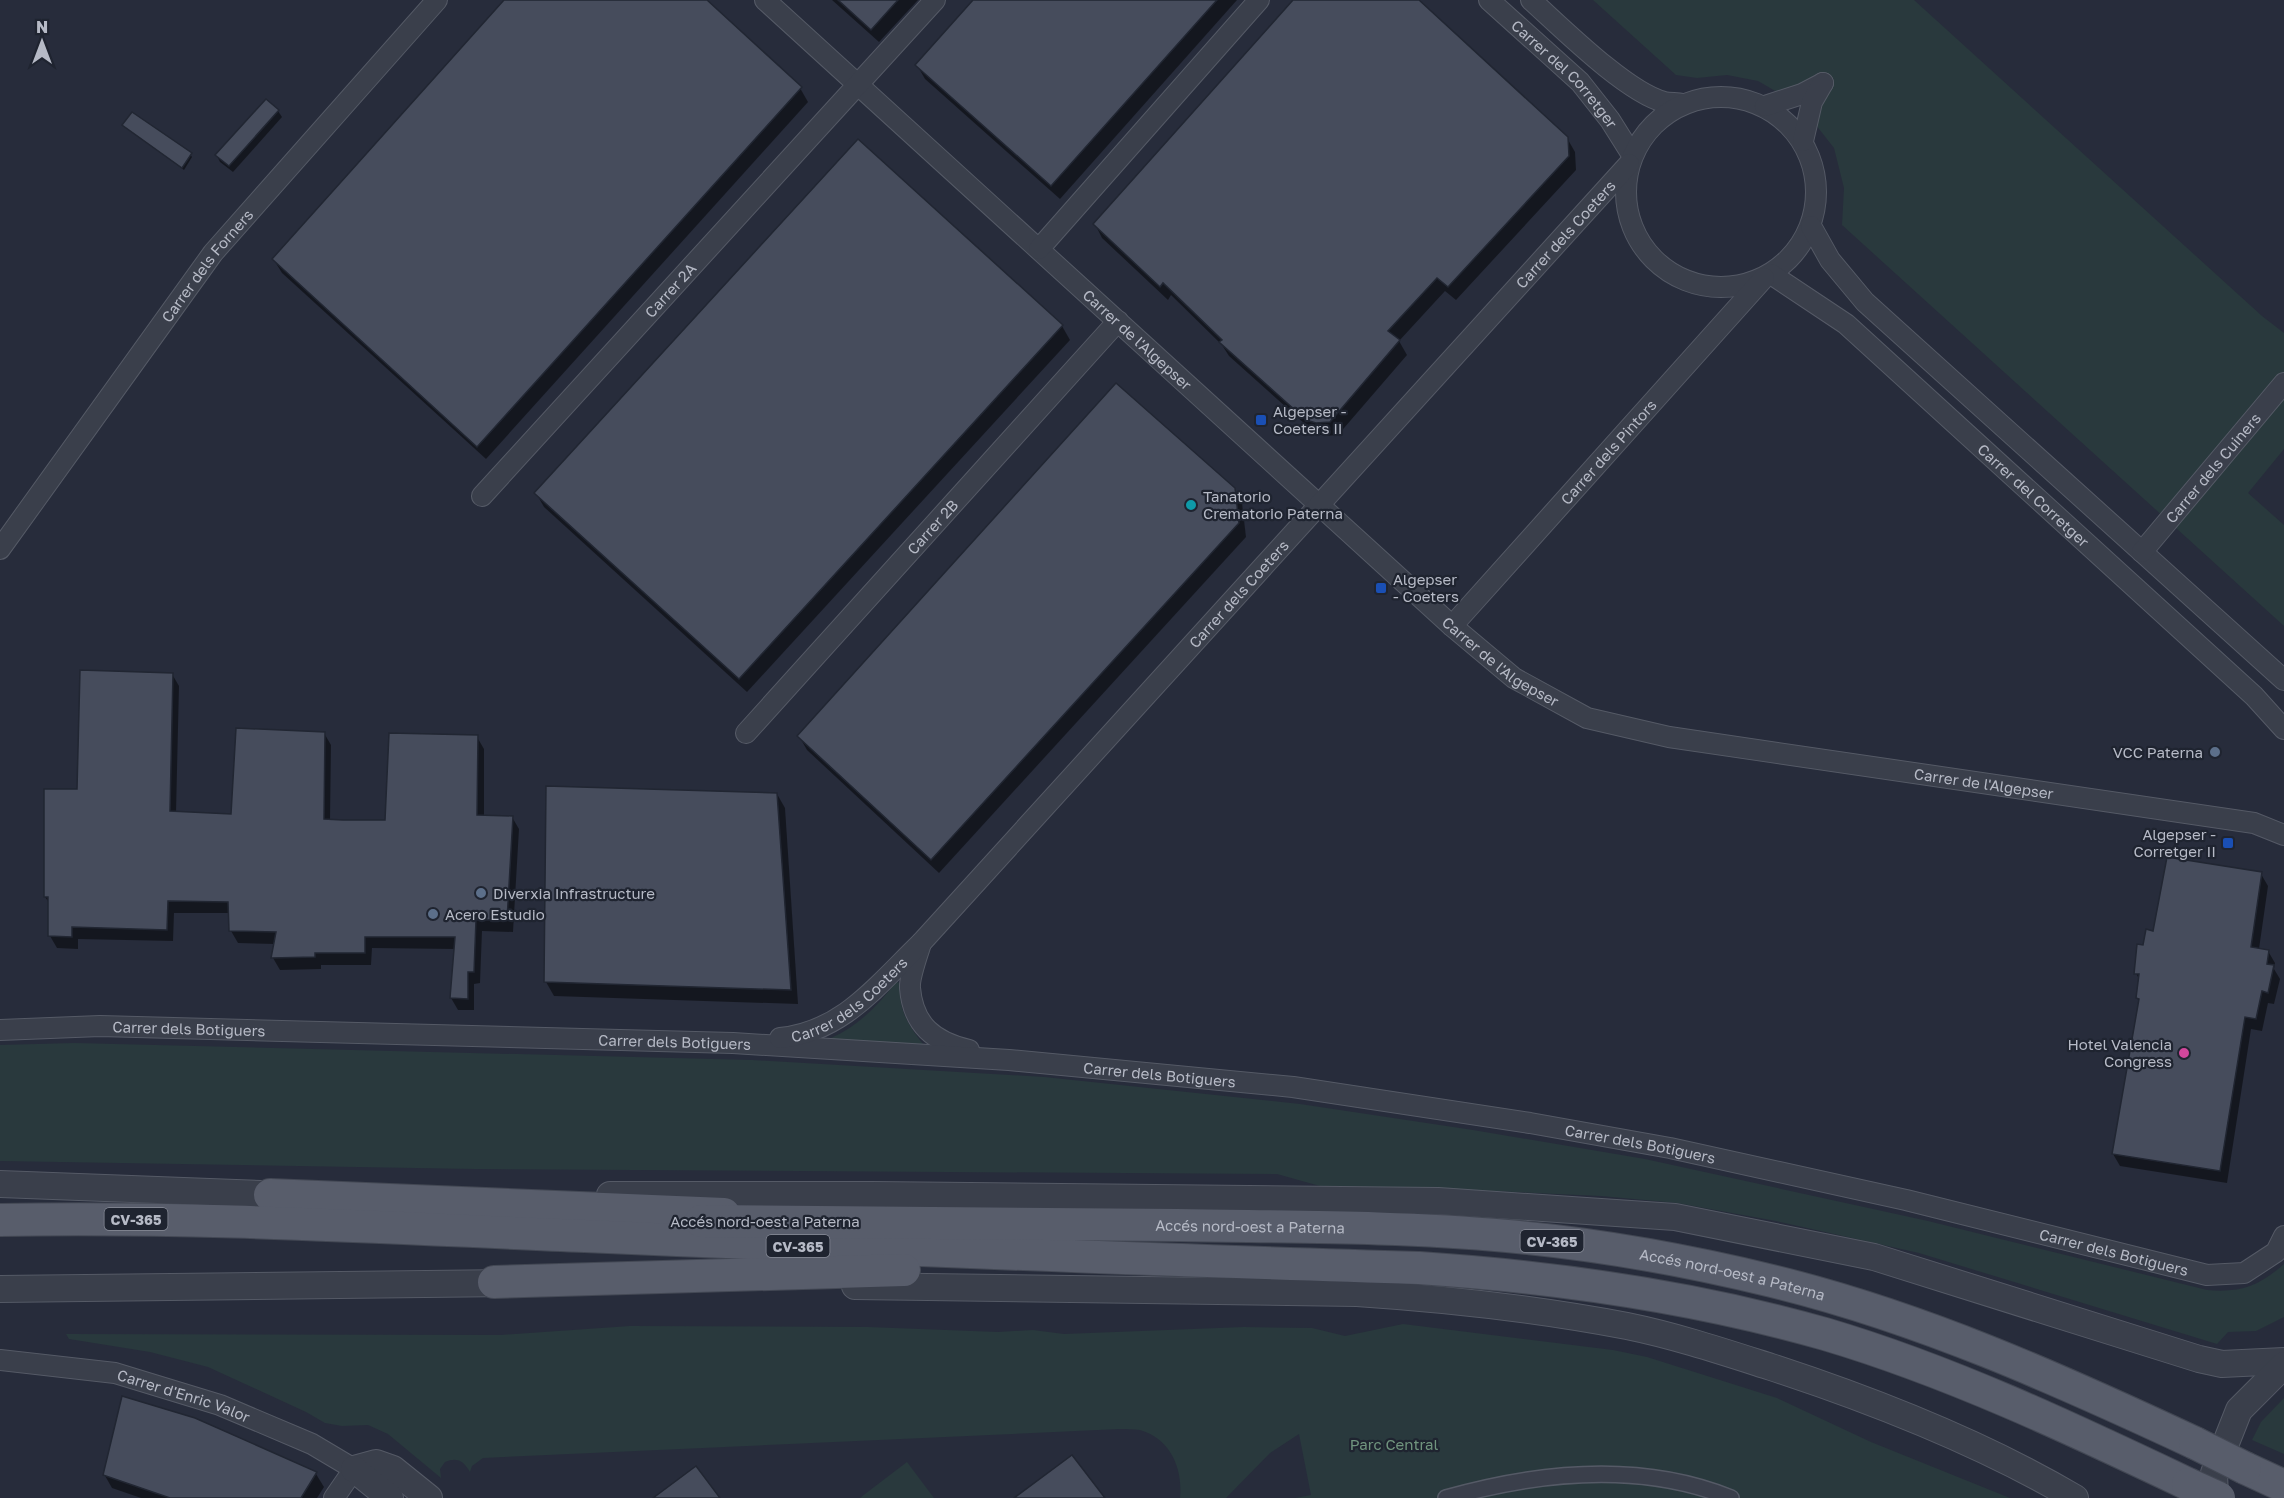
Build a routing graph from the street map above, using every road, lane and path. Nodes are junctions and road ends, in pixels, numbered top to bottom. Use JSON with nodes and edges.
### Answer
{"nodes":[{"id":1,"x":437,"y":0,"type":"edge"},
{"id":2,"x":765,"y":0,"type":"edge"},
{"id":3,"x":935,"y":0,"type":"edge"},
{"id":4,"x":1259,"y":0,"type":"edge"},
{"id":5,"x":1489,"y":0,"type":"edge"},
{"id":6,"x":1530,"y":0,"type":"edge"},
{"id":7,"x":859,"y":86,"type":"junction"},
{"id":8,"x":1683,"y":104,"type":"junction"},
{"id":9,"x":1765,"y":106,"type":"junction"},
{"id":10,"x":1803,"y":141,"type":"junction"},
{"id":11,"x":1631,"y":160,"type":"junction"},
{"id":12,"x":1811,"y":226,"type":"junction"},
{"id":13,"x":1039,"y":249,"type":"junction"},
{"id":14,"x":1768,"y":276,"type":"junction"},
{"id":15,"x":1118,"y":321,"type":"junction"},
{"id":16,"x":2284,"y":383,"type":"edge"},
{"id":17,"x":482,"y":496,"type":"dead end"},
{"id":18,"x":1319,"y":504,"type":"junction"},
{"id":19,"x":0,"y":549,"type":"edge"},
{"id":20,"x":2142,"y":552,"type":"junction"},
{"id":21,"x":1452,"y":626,"type":"junction"},
{"id":22,"x":2284,"y":680,"type":"edge"},
{"id":23,"x":2284,"y":729,"type":"edge"},
{"id":24,"x":746,"y":733,"type":"dead end"},
{"id":25,"x":2284,"y":835,"type":"edge"},
{"id":26,"x":921,"y":943,"type":"junction"},
{"id":27,"x":0,"y":1030,"type":"edge"},
{"id":28,"x":732,"y":1043,"type":"junction"},
{"id":29,"x":1009,"y":1060,"type":"junction"},
{"id":30,"x":0,"y":1184,"type":"edge"},
{"id":31,"x":270,"y":1209,"type":"junction"},
{"id":32,"x":0,"y":1220,"type":"edge"},
{"id":33,"x":2284,"y":1236,"type":"edge"},
{"id":34,"x":1325,"y":1265,"type":"junction"},
{"id":35,"x":494,"y":1282,"type":"junction"},
{"id":36,"x":0,"y":1289,"type":"edge"},
{"id":37,"x":0,"y":1360,"type":"edge"},
{"id":38,"x":2284,"y":1363,"type":"edge"},
{"id":39,"x":354,"y":1469,"type":"junction"},
{"id":40,"x":2284,"y":1486,"type":"edge"},
{"id":41,"x":2208,"y":1493,"type":"edge"},
{"id":42,"x":334,"y":1498,"type":"edge"},
{"id":43,"x":390,"y":1498,"type":"edge"},
{"id":44,"x":429,"y":1498,"type":"edge"},
{"id":45,"x":1446,"y":1498,"type":"edge"},
{"id":46,"x":1731,"y":1498,"type":"edge"},
{"id":47,"x":2074,"y":1498,"type":"edge"}],
"edges":[{"from":1,"to":19,"type":"street","name":"Carrer dels Forners"},
{"from":2,"to":7,"type":"street","name":"Carrer de l'Algepser"},
{"from":3,"to":7,"type":"street","name":"Carrer 2A"},
{"from":4,"to":13,"type":"street"},
{"from":5,"to":11,"type":"street","name":"Carrer del Corretger"},
{"from":6,"to":8,"type":"street","name":"Carrer del Corretger"},
{"from":7,"to":13,"type":"street","name":"Carrer de l'Algepser"},
{"from":7,"to":17,"type":"street","name":"Carrer 2A"},
{"from":8,"to":9,"type":"street"},
{"from":8,"to":11,"type":"street"},
{"from":9,"to":10,"type":"street"},
{"from":9,"to":10,"type":"street"},
{"from":10,"to":12,"type":"street"},
{"from":11,"to":14,"type":"street"},
{"from":11,"to":18,"type":"street","name":"Carrer dels Coeters"},
{"from":12,"to":14,"type":"street"},
{"from":12,"to":20,"type":"street","name":"Carrer del Corretger"},
{"from":13,"to":15,"type":"street","name":"Carrer de l'Algepser"},
{"from":14,"to":21,"type":"street","name":"Carrer dels Pintors"},
{"from":14,"to":23,"type":"street","name":"Carrer del Corretger"},
{"from":15,"to":18,"type":"street","name":"Carrer de l'Algepser"},
{"from":15,"to":24,"type":"street","name":"Carrer 2B"},
{"from":16,"to":20,"type":"street","name":"Carrer dels Cuiners"},
{"from":18,"to":21,"type":"street","name":"Carrer de l'Algepser"},
{"from":18,"to":26,"type":"street","name":"Carrer dels Coeters"},
{"from":20,"to":22,"type":"street","name":"Carrer del Corretger"},
{"from":21,"to":25,"type":"street","name":"Carrer de l'Algepser"},
{"from":26,"to":28,"type":"street","name":"Carrer dels Coeters"},
{"from":26,"to":29,"type":"street","name":"Carrer dels Coeters"},
{"from":27,"to":28,"type":"street","name":"Carrer dels Botiguers"},
{"from":28,"to":29,"type":"street","name":"Carrer dels Botiguers"},
{"from":29,"to":33,"type":"street","name":"Carrer dels Botiguers"},
{"from":30,"to":31,"type":"street"},
{"from":31,"to":32,"type":"main road","name":"Accés nord-oest a Paterna","number":"CV-365"},
{"from":31,"to":34,"type":"main road","name":"Accés nord-oest a Paterna","number":"CV-365"},
{"from":31,"to":38,"type":"street"},
{"from":31,"to":40,"type":"main road","name":"Accés nord-oest a Paterna","number":"CV-365","bridge":true},
{"from":34,"to":35,"type":"main road"},
{"from":34,"to":41,"type":"main road","name":"Accés nord-oest a Paterna","number":"CV-365"},
{"from":35,"to":36,"type":"street"},
{"from":35,"to":47,"type":"street"},
{"from":37,"to":39,"type":"street","name":"Carrer d'Enric Valor"},
{"from":38,"to":41,"type":"street"},
{"from":39,"to":42,"type":"street"},
{"from":39,"to":43,"type":"street","name":"Carrer d'Enric Valor"},
{"from":39,"to":44,"type":"street"},
{"from":45,"to":46,"type":"street"}]}
